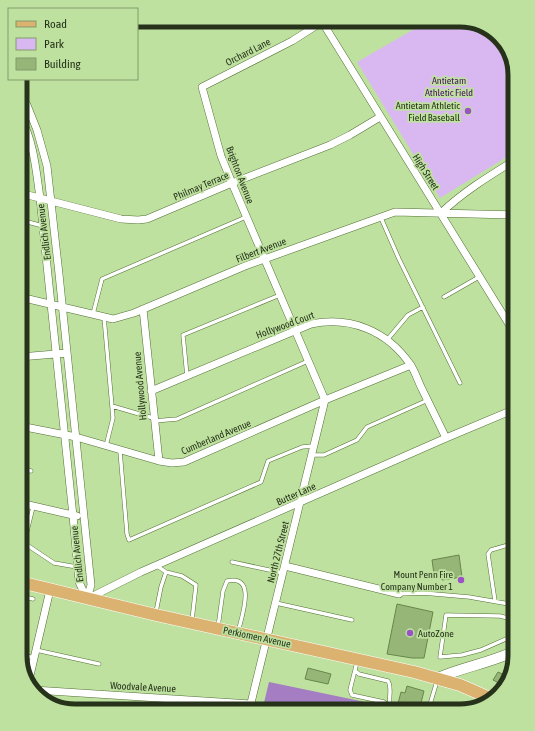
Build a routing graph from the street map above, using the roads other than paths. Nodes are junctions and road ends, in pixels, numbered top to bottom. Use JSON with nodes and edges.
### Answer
{"nodes":[{"id":1,"x":314,"y":27,"type":"edge"},
{"id":2,"x":327,"y":27,"type":"edge"},
{"id":3,"x":202,"y":87,"type":"joint"},
{"id":4,"x":27,"y":105,"type":"edge"},
{"id":5,"x":380,"y":117,"type":"junction"},
{"id":6,"x":27,"y":132,"type":"edge"},
{"id":7,"x":508,"y":164,"type":"edge"},
{"id":8,"x":232,"y":184,"type":"junction"},
{"id":9,"x":27,"y":195,"type":"edge"},
{"id":10,"x":40,"y":198,"type":"junction"},
{"id":11,"x":50,"y":201,"type":"junction"},
{"id":12,"x":441,"y":213,"type":"junction"},
{"id":13,"x":508,"y":215,"type":"edge"},
{"id":14,"x":246,"y":217,"type":"junction"},
{"id":15,"x":381,"y":218,"type":"junction"},
{"id":16,"x":27,"y":222,"type":"edge"},
{"id":17,"x":43,"y":226,"type":"junction"},
{"id":18,"x":265,"y":259,"type":"junction"},
{"id":19,"x":479,"y":277,"type":"junction"},
{"id":20,"x":280,"y":295,"type":"junction"},
{"id":21,"x":444,"y":297,"type":"dead end"},
{"id":22,"x":27,"y":299,"type":"edge"},
{"id":23,"x":51,"y":304,"type":"junction"},
{"id":24,"x":423,"y":307,"type":"junction"},
{"id":25,"x":63,"y":308,"type":"junction"},
{"id":26,"x":143,"y":309,"type":"junction"},
{"id":27,"x":93,"y":314,"type":"junction"},
{"id":28,"x":104,"y":317,"type":"junction"},
{"id":29,"x":508,"y":323,"type":"edge"},
{"id":30,"x":295,"y":330,"type":"junction"},
{"id":31,"x":387,"y":340,"type":"junction"},
{"id":32,"x":67,"y":353,"type":"junction"},
{"id":33,"x":56,"y":354,"type":"junction"},
{"id":34,"x":27,"y":356,"type":"edge"},
{"id":35,"x":308,"y":361,"type":"junction"},
{"id":36,"x":411,"y":365,"type":"junction"},
{"id":37,"x":187,"y":376,"type":"junction"},
{"id":38,"x":460,"y":383,"type":"dead end"},
{"id":39,"x":151,"y":391,"type":"junction"},
{"id":40,"x":325,"y":400,"type":"junction"},
{"id":41,"x":428,"y":400,"type":"junction"},
{"id":42,"x":112,"y":406,"type":"junction"},
{"id":43,"x":508,"y":413,"type":"edge"},
{"id":44,"x":154,"y":419,"type":"junction"},
{"id":45,"x":27,"y":427,"type":"edge"},
{"id":46,"x":65,"y":435,"type":"junction"},
{"id":47,"x":76,"y":437,"type":"junction"},
{"id":48,"x":446,"y":438,"type":"junction"},
{"id":49,"x":314,"y":446,"type":"junction"},
{"id":50,"x":106,"y":447,"type":"junction"},
{"id":51,"x":120,"y":451,"type":"junction"},
{"id":52,"x":312,"y":455,"type":"junction"},
{"id":53,"x":159,"y":461,"type":"junction"},
{"id":54,"x":27,"y":470,"type":"edge"},
{"id":55,"x":31,"y":471,"type":"dead end"},
{"id":56,"x":301,"y":503,"type":"junction"},
{"id":57,"x":27,"y":505,"type":"edge"},
{"id":58,"x":33,"y":506,"type":"junction"},
{"id":59,"x":73,"y":516,"type":"junction"},
{"id":60,"x":84,"y":518,"type":"junction"},
{"id":61,"x":27,"y":526,"type":"edge"},
{"id":62,"x":508,"y":545,"type":"edge"},
{"id":63,"x":27,"y":546,"type":"edge"},
{"id":64,"x":232,"y":562,"type":"dead end"},
{"id":65,"x":156,"y":566,"type":"junction"},
{"id":66,"x":78,"y":567,"type":"junction"},
{"id":67,"x":284,"y":570,"type":"junction"},
{"id":68,"x":166,"y":572,"type":"junction"},
{"id":69,"x":27,"y":584,"type":"edge"},
{"id":70,"x":50,"y":590,"type":"junction"},
{"id":71,"x":399,"y":594,"type":"joint"},
{"id":72,"x":27,"y":598,"type":"edge"},
{"id":73,"x":33,"y":599,"type":"dead end"},
{"id":74,"x":87,"y":599,"type":"junction"},
{"id":75,"x":496,"y":601,"type":"junction"},
{"id":76,"x":276,"y":603,"type":"junction"},
{"id":77,"x":508,"y":604,"type":"edge"},
{"id":78,"x":156,"y":615,"type":"junction"},
{"id":79,"x":508,"y":618,"type":"edge"},
{"id":80,"x":352,"y":620,"type":"dead end"},
{"id":81,"x":192,"y":623,"type":"junction"},
{"id":82,"x":218,"y":628,"type":"junction"},
{"id":83,"x":238,"y":633,"type":"junction"},
{"id":84,"x":508,"y":638,"type":"edge"},
{"id":85,"x":266,"y":639,"type":"junction"},
{"id":86,"x":36,"y":650,"type":"junction"},
{"id":87,"x":508,"y":654,"type":"edge"},
{"id":88,"x":27,"y":656,"type":"edge"},
{"id":89,"x":34,"y":658,"type":"junction"},
{"id":90,"x":99,"y":664,"type":"dead end"},
{"id":91,"x":357,"y":665,"type":"junction"},
{"id":92,"x":31,"y":673,"type":"edge"},
{"id":93,"x":438,"y":678,"type":"junction"},
{"id":94,"x":42,"y":691,"type":"edge"},
{"id":95,"x":486,"y":696,"type":"edge"},
{"id":96,"x":212,"y":704,"type":"edge"},
{"id":97,"x":251,"y":704,"type":"edge"},
{"id":98,"x":386,"y":704,"type":"edge"},
{"id":99,"x":389,"y":704,"type":"edge"},
{"id":100,"x":430,"y":704,"type":"edge"}],
"edges":[{"from":1,"to":3,"type":"street","name":"Orchard Lane"},
{"from":2,"to":5,"type":"street","name":"High Street"},
{"from":3,"to":8,"type":"street","name":"Brighton Avenue"},
{"from":4,"to":11,"type":"street","name":"Endlich Avenue"},
{"from":5,"to":8,"type":"street","name":"Philmay Terrace"},
{"from":5,"to":12,"type":"street","name":"High Street"},
{"from":6,"to":10,"type":"street","name":"Endlich Avenue"},
{"from":7,"to":12,"type":"street"},
{"from":8,"to":11,"type":"street","name":"Philmay Terrace"},
{"from":8,"to":14,"type":"street","name":"Brighton Avenue"},
{"from":9,"to":10,"type":"street","name":"Philmay Terrace"},
{"from":10,"to":11,"type":"street","name":"Philmay Terrace"},
{"from":10,"to":17,"type":"street","name":"Endlich Avenue"},
{"from":11,"to":25,"type":"street","name":"Endlich Avenue"},
{"from":12,"to":13,"type":"street","name":"Filbert Avenue"},
{"from":12,"to":15,"type":"street","name":"Filbert Avenue"},
{"from":12,"to":19,"type":"street","name":"High Street"},
{"from":14,"to":18,"type":"street","name":"Brighton Avenue"},
{"from":14,"to":27,"type":"lane"},
{"from":15,"to":18,"type":"street","name":"Filbert Avenue"},
{"from":15,"to":24,"type":"lane"},
{"from":16,"to":17,"type":"lane"},
{"from":17,"to":23,"type":"street","name":"Endlich Avenue"},
{"from":18,"to":20,"type":"street","name":"Brighton Avenue"},
{"from":18,"to":26,"type":"street","name":"Filbert Avenue"},
{"from":19,"to":21,"type":"lane"},
{"from":19,"to":29,"type":"street","name":"High Street"},
{"from":20,"to":30,"type":"street","name":"Brighton Avenue"},
{"from":20,"to":37,"type":"lane"},
{"from":22,"to":23,"type":"street","name":"Filbert Avenue"},
{"from":23,"to":25,"type":"street","name":"Filbert Avenue"},
{"from":23,"to":33,"type":"street","name":"Endlich Avenue"},
{"from":24,"to":31,"type":"lane"},
{"from":24,"to":38,"type":"lane"},
{"from":25,"to":27,"type":"street","name":"Filbert Avenue"},
{"from":25,"to":32,"type":"street","name":"Endlich Avenue"},
{"from":26,"to":28,"type":"street","name":"Filbert Avenue"},
{"from":26,"to":39,"type":"street","name":"Hollywood Avenue"},
{"from":27,"to":28,"type":"street","name":"Filbert Avenue"},
{"from":28,"to":42,"type":"lane"},
{"from":30,"to":31,"type":"street","name":"Hollywood Court"},
{"from":30,"to":35,"type":"street","name":"Brighton Avenue"},
{"from":30,"to":37,"type":"street","name":"Hollywood Court"},
{"from":31,"to":36,"type":"street","name":"Hollywood Court"},
{"from":32,"to":33,"type":"street"},
{"from":32,"to":47,"type":"street","name":"Endlich Avenue"},
{"from":33,"to":34,"type":"street"},
{"from":33,"to":46,"type":"street","name":"Endlich Avenue"},
{"from":35,"to":40,"type":"street","name":"Brighton Avenue"},
{"from":35,"to":44,"type":"lane"},
{"from":36,"to":40,"type":"street","name":"Cumberland Avenue"},
{"from":36,"to":41,"type":"street","name":"Hollywood Court"},
{"from":37,"to":39,"type":"street","name":"Hollywood Court"},
{"from":39,"to":44,"type":"street","name":"Hollywood Avenue"},
{"from":40,"to":49,"type":"street","name":"North 27th Street"},
{"from":40,"to":53,"type":"street","name":"Cumberland Avenue"},
{"from":41,"to":48,"type":"street","name":"Hollywood Court"},
{"from":41,"to":52,"type":"lane"},
{"from":42,"to":44,"type":"lane"},
{"from":42,"to":50,"type":"lane"},
{"from":43,"to":48,"type":"street","name":"Butter Lane"},
{"from":44,"to":53,"type":"street","name":"Hollywood Avenue"},
{"from":45,"to":46,"type":"street","name":"Cumberland Avenue"},
{"from":46,"to":47,"type":"street","name":"Cumberland Avenue"},
{"from":46,"to":59,"type":"street","name":"Endlich Avenue"},
{"from":47,"to":50,"type":"street","name":"Cumberland Avenue"},
{"from":47,"to":60,"type":"street","name":"Endlich Avenue"},
{"from":48,"to":56,"type":"street","name":"Butter Lane"},
{"from":49,"to":51,"type":"lane"},
{"from":49,"to":52,"type":"street","name":"North 27th Street"},
{"from":50,"to":51,"type":"street","name":"Cumberland Avenue"},
{"from":51,"to":53,"type":"street","name":"Cumberland Avenue"},
{"from":52,"to":56,"type":"street","name":"North 27th Street"},
{"from":54,"to":55,"type":"lane"},
{"from":56,"to":65,"type":"street","name":"Butter Lane"},
{"from":56,"to":67,"type":"street","name":"North 27th Street"},
{"from":57,"to":58,"type":"street"},
{"from":58,"to":59,"type":"street"},
{"from":58,"to":61,"type":"lane"},
{"from":59,"to":60,"type":"street"},
{"from":59,"to":66,"type":"street","name":"Endlich Avenue"},
{"from":60,"to":74,"type":"street","name":"Endlich Avenue"},
{"from":62,"to":75,"type":"lane"},
{"from":63,"to":66,"type":"lane"},
{"from":64,"to":67,"type":"lane"},
{"from":65,"to":68,"type":"lane"},
{"from":65,"to":74,"type":"street","name":"Butter Lane"},
{"from":66,"to":74,"type":"street","name":"Endlich Avenue"},
{"from":67,"to":71,"type":"street"},
{"from":67,"to":76,"type":"street","name":"North 27th Street"},
{"from":68,"to":78,"type":"lane"},
{"from":68,"to":81,"type":"lane"},
{"from":69,"to":70,"type":"main road","name":"Perkiomen Avenue"},
{"from":70,"to":74,"type":"main road","name":"Perkiomen Avenue"},
{"from":70,"to":86,"type":"street"},
{"from":71,"to":75,"type":"lane"},
{"from":72,"to":73,"type":"lane"},
{"from":74,"to":78,"type":"main road","name":"Perkiomen Avenue"},
{"from":75,"to":77,"type":"lane"},
{"from":76,"to":80,"type":"lane"},
{"from":76,"to":85,"type":"street","name":"North 27th Street"},
{"from":78,"to":81,"type":"main road","name":"Perkiomen Avenue"},
{"from":79,"to":84,"type":"lane"},
{"from":81,"to":82,"type":"main road","name":"Perkiomen Avenue"},
{"from":82,"to":83,"type":"main road","name":"Perkiomen Avenue"},
{"from":82,"to":83,"type":"lane"},
{"from":83,"to":85,"type":"main road","name":"Perkiomen Avenue"},
{"from":85,"to":91,"type":"main road","name":"Perkiomen Avenue"},
{"from":85,"to":97,"type":"street","name":"North 27th Street"},
{"from":86,"to":89,"type":"street"},
{"from":86,"to":90,"type":"lane"},
{"from":87,"to":93,"type":"main road"},
{"from":88,"to":89,"type":"lane"},
{"from":89,"to":92,"type":"street"},
{"from":91,"to":93,"type":"main road","name":"Perkiomen Avenue"},
{"from":91,"to":98,"type":"lane"},
{"from":91,"to":99,"type":"lane"},
{"from":93,"to":95,"type":"main road","name":"Perkiomen Avenue"},
{"from":93,"to":100,"type":"lane"},
{"from":94,"to":96,"type":"street","name":"Woodvale Avenue"}]}
